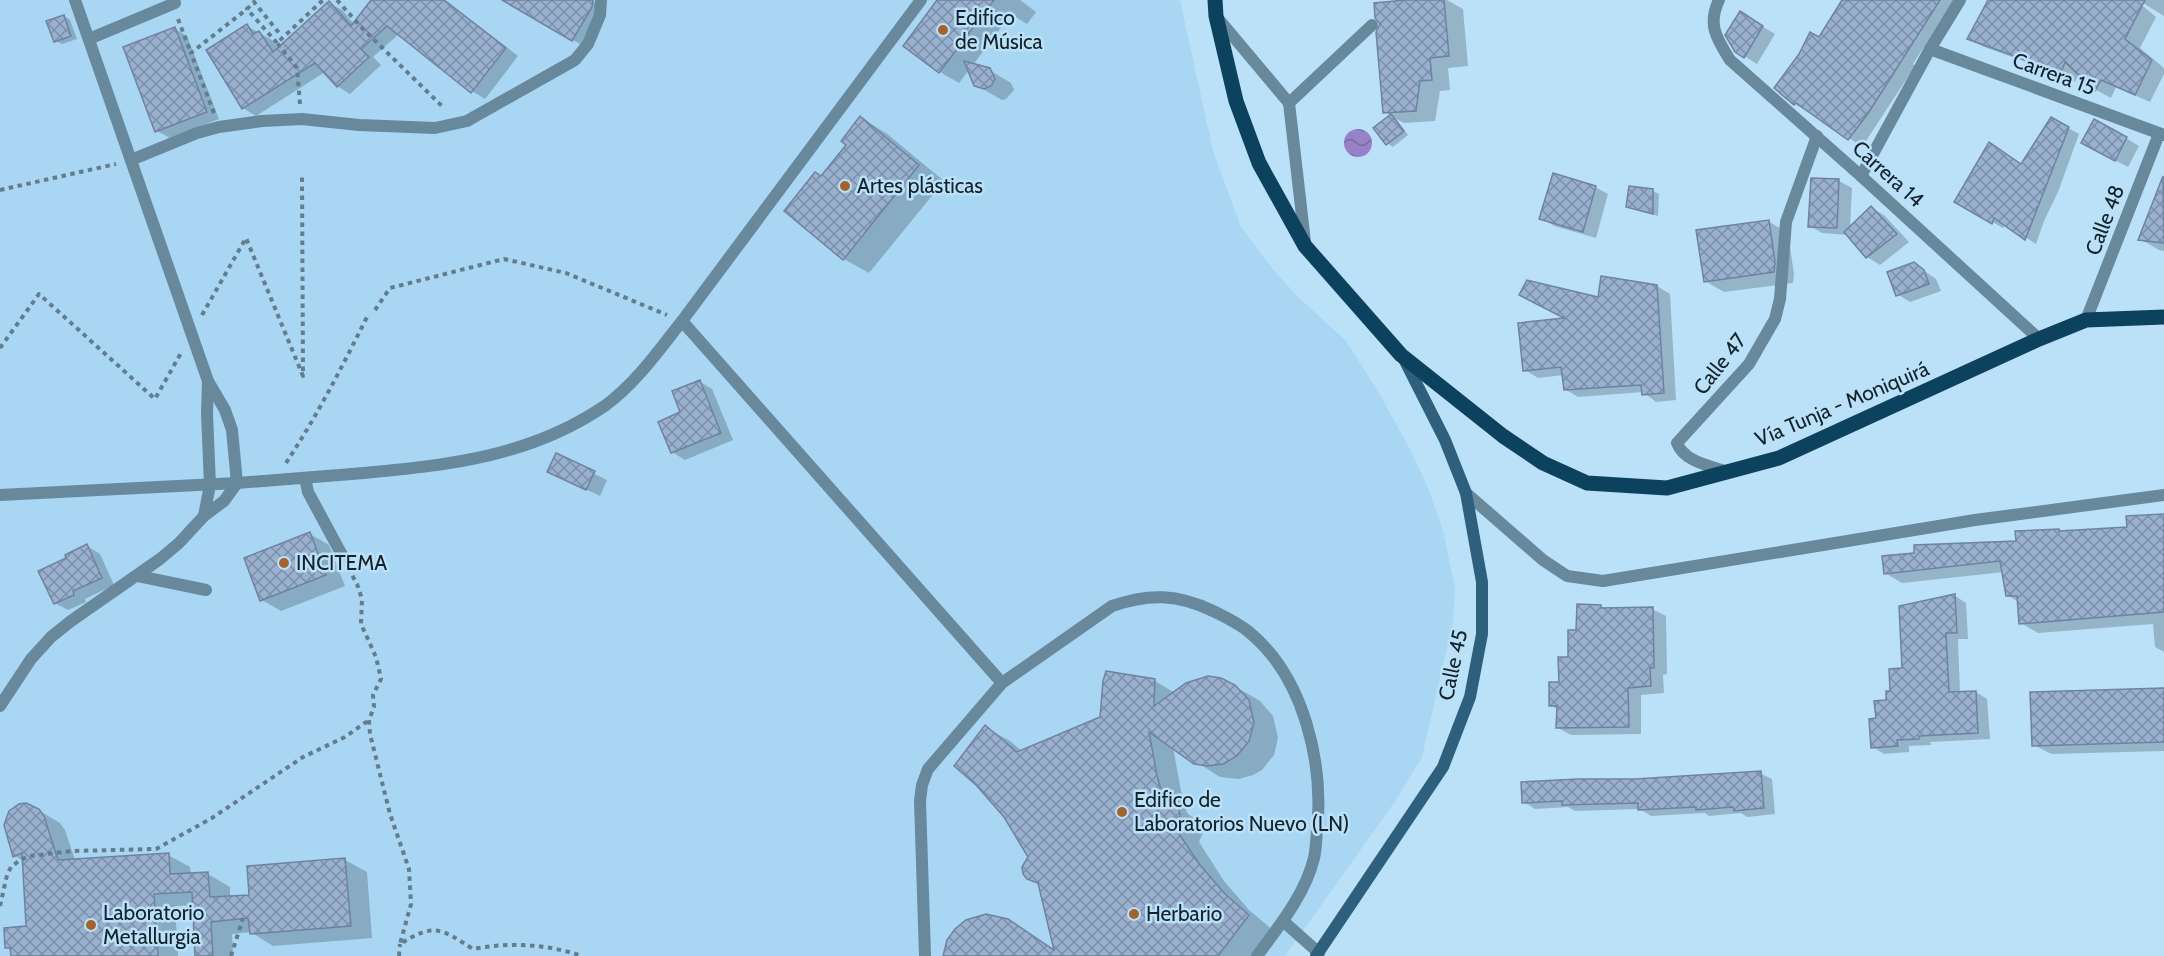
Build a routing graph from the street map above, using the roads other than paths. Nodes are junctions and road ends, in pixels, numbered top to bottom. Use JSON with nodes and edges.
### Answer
{"nodes":[{"id":1,"x":75,"y":0,"type":"edge"},
{"id":2,"x":601,"y":0,"type":"edge"},
{"id":3,"x":921,"y":0,"type":"edge"},
{"id":4,"x":1215,"y":0,"type":"edge"},
{"id":5,"x":1719,"y":0,"type":"edge"},
{"id":6,"x":1960,"y":0,"type":"edge"},
{"id":7,"x":175,"y":9,"type":"road end"},
{"id":8,"x":1216,"y":16,"type":"junction"},
{"id":9,"x":1372,"y":25,"type":"dead end"},
{"id":10,"x":89,"y":39,"type":"junction"},
{"id":11,"x":1930,"y":49,"type":"junction"},
{"id":12,"x":1288,"y":103,"type":"junction"},
{"id":13,"x":2162,"y":135,"type":"edge"},
{"id":14,"x":1817,"y":136,"type":"junction"},
{"id":15,"x":131,"y":160,"type":"junction"},
{"id":16,"x":1861,"y":176,"type":"junction"},
{"id":17,"x":1305,"y":246,"type":"junction"},
{"id":18,"x":2164,"y":317,"type":"edge"},
{"id":19,"x":2086,"y":320,"type":"junction"},
{"id":20,"x":682,"y":321,"type":"junction"},
{"id":21,"x":2039,"y":339,"type":"junction"},
{"id":22,"x":1401,"y":355,"type":"junction"},
{"id":23,"x":208,"y":381,"type":"junction"},
{"id":24,"x":1728,"y":472,"type":"junction"},
{"id":25,"x":305,"y":478,"type":"junction"},
{"id":26,"x":237,"y":483,"type":"junction"},
{"id":27,"x":210,"y":485,"type":"junction"},
{"id":28,"x":1466,"y":493,"type":"junction"},
{"id":29,"x":0,"y":495,"type":"edge"},
{"id":30,"x":2164,"y":495,"type":"edge"},
{"id":31,"x":204,"y":516,"type":"junction"},
{"id":32,"x":342,"y":555,"type":"road end"},
{"id":33,"x":138,"y":576,"type":"junction"},
{"id":34,"x":206,"y":590,"type":"dead end"},
{"id":35,"x":1002,"y":683,"type":"junction"},
{"id":36,"x":0,"y":706,"type":"edge"},
{"id":37,"x":1283,"y":921,"type":"junction"},
{"id":38,"x":1317,"y":954,"type":"edge"},
{"id":39,"x":925,"y":956,"type":"edge"},
{"id":40,"x":1257,"y":956,"type":"edge"}],
"edges":[{"from":1,"to":10,"type":"street"},
{"from":2,"to":15,"type":"street"},
{"from":3,"to":20,"type":"street"},
{"from":4,"to":8,"type":"main road","name":"Vía Tunja - Moniquirá"},
{"from":5,"to":14,"type":"street","name":"Carrera 14"},
{"from":6,"to":11,"type":"street"},
{"from":7,"to":10,"type":"street"},
{"from":8,"to":12,"type":"street"},
{"from":8,"to":17,"type":"main road","name":"Vía Tunja - Moniquirá"},
{"from":9,"to":12,"type":"street"},
{"from":10,"to":15,"type":"street"},
{"from":11,"to":13,"type":"street","name":"Carrera 15"},
{"from":11,"to":16,"type":"street"},
{"from":12,"to":17,"type":"street"},
{"from":13,"to":19,"type":"street","name":"Calle 48"},
{"from":14,"to":16,"type":"street","name":"Carrera 14"},
{"from":14,"to":24,"type":"street","name":"Calle 47"},
{"from":15,"to":23,"type":"street"},
{"from":16,"to":21,"type":"street","name":"Carrera 14"},
{"from":17,"to":22,"type":"main road","name":"Vía Tunja - Moniquirá"},
{"from":18,"to":19,"type":"main road","name":"Vía Tunja - Moniquirá"},
{"from":19,"to":21,"type":"main road","name":"Vía Tunja - Moniquirá"},
{"from":20,"to":25,"type":"street"},
{"from":20,"to":35,"type":"street"},
{"from":21,"to":24,"type":"main road","name":"Vía Tunja - Moniquirá"},
{"from":22,"to":24,"type":"main road","name":"Vía Tunja - Moniquirá"},
{"from":22,"to":28,"type":"street","name":"Calle 45"},
{"from":23,"to":26,"type":"street"},
{"from":23,"to":27,"type":"street"},
{"from":25,"to":26,"type":"street"},
{"from":25,"to":32,"type":"street"},
{"from":26,"to":27,"type":"street"},
{"from":26,"to":31,"type":"street"},
{"from":27,"to":29,"type":"street"},
{"from":27,"to":31,"type":"street"},
{"from":28,"to":30,"type":"street"},
{"from":28,"to":38,"type":"street","name":"Calle 45"},
{"from":31,"to":33,"type":"street"},
{"from":33,"to":34,"type":"street"},
{"from":33,"to":36,"type":"street"},
{"from":35,"to":37,"type":"street"},
{"from":35,"to":39,"type":"street"},
{"from":37,"to":38,"type":"street"},
{"from":37,"to":40,"type":"street"}]}
